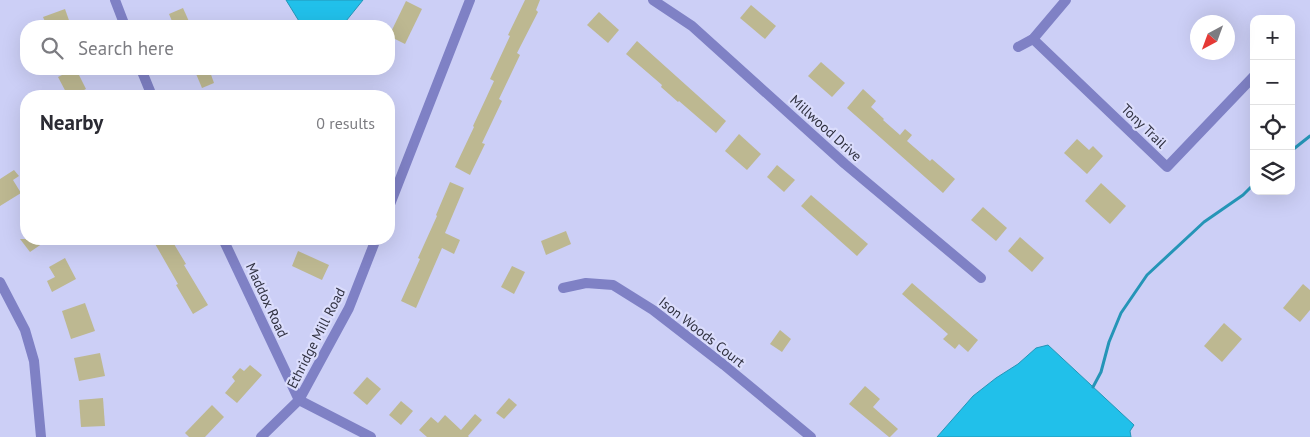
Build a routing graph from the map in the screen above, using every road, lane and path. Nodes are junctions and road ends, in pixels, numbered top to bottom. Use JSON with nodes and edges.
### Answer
{"nodes":[{"id":1,"x":115,"y":0,"type":"edge"},
{"id":2,"x":470,"y":0,"type":"edge"},
{"id":3,"x":653,"y":0,"type":"edge"},
{"id":4,"x":1066,"y":0,"type":"edge"},
{"id":5,"x":123,"y":20,"type":"edge"},
{"id":6,"x":1033,"y":39,"type":"junction"},
{"id":7,"x":1018,"y":47,"type":"dead end"},
{"id":8,"x":143,"y":75,"type":"edge"},
{"id":9,"x":1250,"y":80,"type":"edge"},
{"id":10,"x":150,"y":90,"type":"edge"},
{"id":11,"x":395,"y":192,"type":"edge"},
{"id":12,"x":226,"y":245,"type":"edge"},
{"id":13,"x":374,"y":245,"type":"edge"},
{"id":14,"x":981,"y":278,"type":"dead end"},
{"id":15,"x":0,"y":282,"type":"edge"},
{"id":16,"x":562,"y":288,"type":"dead end"},
{"id":17,"x":299,"y":400,"type":"junction"},
{"id":18,"x":41,"y":437,"type":"edge"},
{"id":19,"x":261,"y":437,"type":"edge"},
{"id":20,"x":371,"y":437,"type":"edge"},
{"id":21,"x":811,"y":437,"type":"edge"}],
"edges":[{"from":1,"to":5,"type":"street"},
{"from":2,"to":11,"type":"street"},
{"from":3,"to":14,"type":"street","name":"Millwood Drive"},
{"from":4,"to":6,"type":"street"},
{"from":6,"to":7,"type":"street"},
{"from":6,"to":9,"type":"street","name":"Tony Trail"},
{"from":8,"to":10,"type":"street"},
{"from":12,"to":17,"type":"street","name":"Maddox Road"},
{"from":13,"to":17,"type":"street","name":"Ethridge Mill Road"},
{"from":15,"to":18,"type":"street"},
{"from":16,"to":21,"type":"street","name":"Ison Woods Court"},
{"from":17,"to":19,"type":"street","name":"Ethridge Mill Road"},
{"from":17,"to":20,"type":"street"}]}
